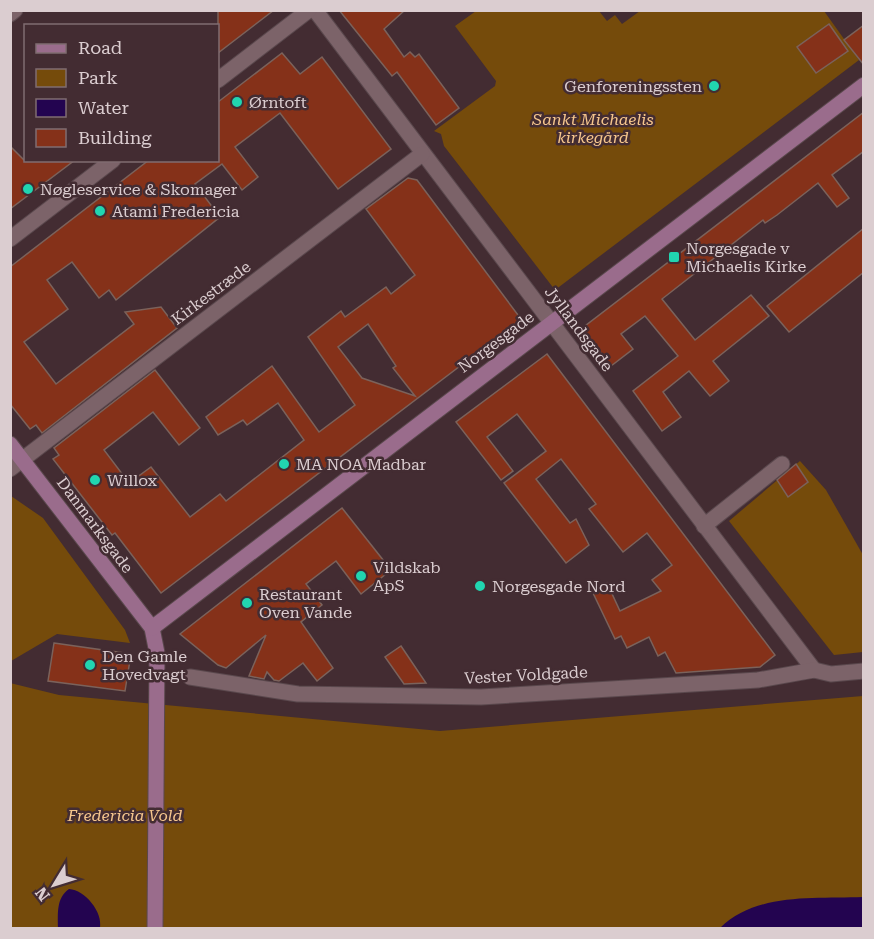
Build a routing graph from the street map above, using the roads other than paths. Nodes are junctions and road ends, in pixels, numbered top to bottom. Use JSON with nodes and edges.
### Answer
{"nodes":[{"id":1,"x":15,"y":10,"type":"edge"},
{"id":2,"x":309,"y":10,"type":"edge"},
{"id":3,"x":315,"y":10,"type":"edge"},
{"id":4,"x":10,"y":14,"type":"edge"},
{"id":5,"x":219,"y":79,"type":"edge"},
{"id":6,"x":864,"y":85,"type":"edge"},
{"id":7,"x":422,"y":154,"type":"junction"},
{"id":8,"x":110,"y":162,"type":"edge"},
{"id":9,"x":10,"y":239,"type":"edge"},
{"id":10,"x":551,"y":323,"type":"junction"},
{"id":11,"x":10,"y":444,"type":"edge"},
{"id":12,"x":782,"y":464,"type":"dead end"},
{"id":13,"x":17,"y":465,"type":"edge"},
{"id":14,"x":704,"y":526,"type":"junction"},
{"id":15,"x":152,"y":628,"type":"junction"},
{"id":16,"x":814,"y":670,"type":"junction"},
{"id":17,"x":864,"y":671,"type":"edge"},
{"id":18,"x":190,"y":677,"type":"dead end"},
{"id":19,"x":155,"y":928,"type":"edge"}],
"edges":[{"from":1,"to":4,"type":"street"},
{"from":2,"to":5,"type":"street"},
{"from":3,"to":7,"type":"street","name":"Jyllandsgade"},
{"from":6,"to":10,"type":"street","name":"Norgesgade"},
{"from":7,"to":10,"type":"street","name":"Jyllandsgade"},
{"from":7,"to":13,"type":"street","name":"Kirkestræde"},
{"from":8,"to":9,"type":"street"},
{"from":10,"to":14,"type":"street","name":"Jyllandsgade"},
{"from":10,"to":15,"type":"street","name":"Norgesgade"},
{"from":11,"to":13,"type":"street","name":"Danmarksgade"},
{"from":12,"to":14,"type":"street"},
{"from":13,"to":15,"type":"street","name":"Danmarksgade"},
{"from":14,"to":16,"type":"street","name":"Jyllandsgade"},
{"from":15,"to":19,"type":"street"},
{"from":16,"to":17,"type":"street","name":"Vester Voldgade"},
{"from":16,"to":18,"type":"street","name":"Vester Voldgade"}]}
